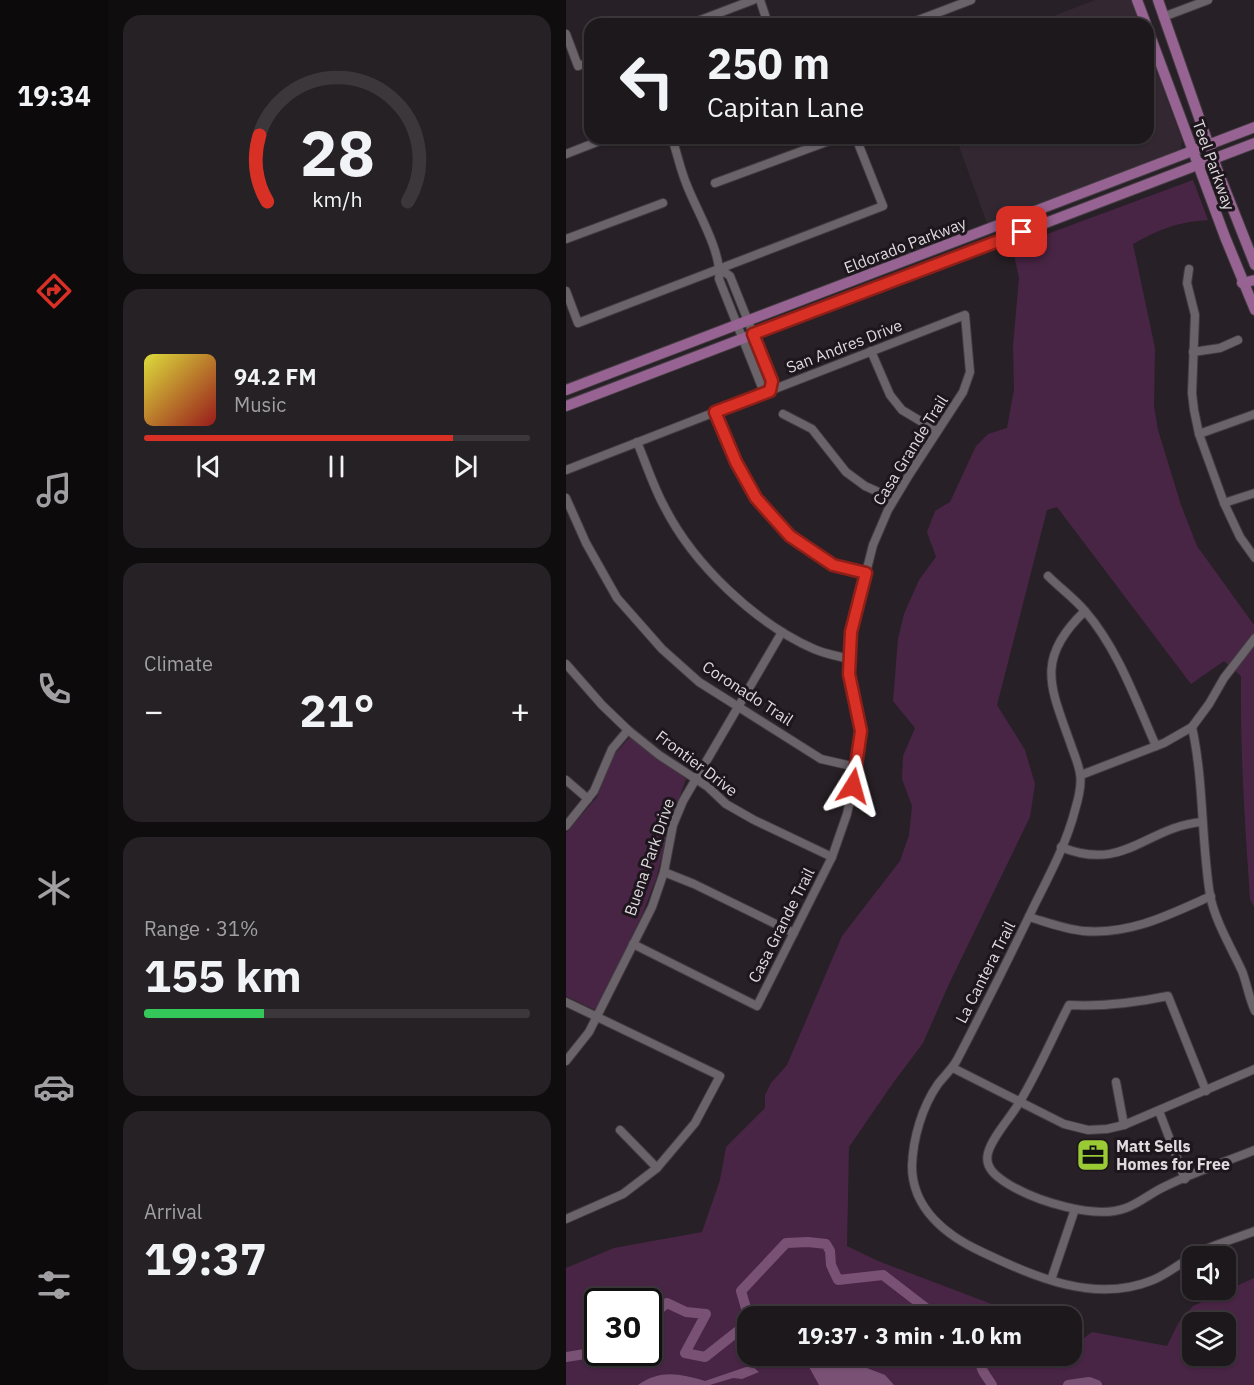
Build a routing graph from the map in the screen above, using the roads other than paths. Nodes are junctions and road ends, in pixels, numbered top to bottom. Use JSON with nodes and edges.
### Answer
{"nodes":[{"id":1,"x":753,"y":0,"type":"edge"},
{"id":2,"x":760,"y":0,"type":"edge"},
{"id":3,"x":971,"y":0,"type":"edge"},
{"id":4,"x":1137,"y":0,"type":"edge"},
{"id":5,"x":1158,"y":0,"type":"edge"},
{"id":6,"x":1208,"y":0,"type":"edge"},
{"id":7,"x":1163,"y":17,"type":"junction"},
{"id":8,"x":706,"y":18,"type":"edge"},
{"id":9,"x":766,"y":18,"type":"edge"},
{"id":10,"x":924,"y":18,"type":"edge"},
{"id":11,"x":1143,"y":18,"type":"edge"},
{"id":12,"x":1154,"y":21,"type":"edge"},
{"id":13,"x":566,"y":34,"type":"edge"},
{"id":14,"x":1154,"y":46,"type":"edge"},
{"id":15,"x":584,"y":64,"type":"edge"},
{"id":16,"x":1254,"y":127,"type":"edge"},
{"id":17,"x":1254,"y":143,"type":"edge"},
{"id":18,"x":591,"y":144,"type":"edge"},
{"id":19,"x":674,"y":144,"type":"edge"},
{"id":20,"x":821,"y":144,"type":"edge"},
{"id":21,"x":858,"y":144,"type":"edge"},
{"id":22,"x":1209,"y":144,"type":"junction"},
{"id":23,"x":1193,"y":150,"type":"junction"},
{"id":24,"x":566,"y":153,"type":"edge"},
{"id":25,"x":1214,"y":159,"type":"junction"},
{"id":26,"x":1198,"y":165,"type":"junction"},
{"id":27,"x":715,"y":183,"type":"dead end"},
{"id":28,"x":664,"y":203,"type":"dead end"},
{"id":29,"x":1049,"y":206,"type":"junction"},
{"id":30,"x":1055,"y":220,"type":"junction"},
{"id":31,"x":566,"y":239,"type":"edge"},
{"id":32,"x":1254,"y":265,"type":"edge"},
{"id":33,"x":720,"y":269,"type":"junction"},
{"id":34,"x":1189,"y":269,"type":"dead end"},
{"id":35,"x":1254,"y":280,"type":"edge"},
{"id":36,"x":1242,"y":283,"type":"junction"},
{"id":37,"x":566,"y":291,"type":"edge"},
{"id":38,"x":1254,"y":310,"type":"edge"},
{"id":39,"x":965,"y":315,"type":"joint"},
{"id":40,"x":743,"y":323,"type":"junction"},
{"id":41,"x":748,"y":336,"type":"junction"},
{"id":42,"x":1238,"y":340,"type":"dead end"},
{"id":43,"x":871,"y":351,"type":"junction"},
{"id":44,"x":1193,"y":352,"type":"junction"},
{"id":45,"x":566,"y":390,"type":"edge"},
{"id":46,"x":770,"y":391,"type":"junction"},
{"id":47,"x":566,"y":406,"type":"edge"},
{"id":48,"x":715,"y":412,"type":"junction"},
{"id":49,"x":783,"y":414,"type":"dead end"},
{"id":50,"x":1254,"y":414,"type":"edge"},
{"id":51,"x":937,"y":431,"type":"junction"},
{"id":52,"x":1199,"y":434,"type":"junction"},
{"id":53,"x":637,"y":442,"type":"junction"},
{"id":54,"x":566,"y":470,"type":"edge"},
{"id":55,"x":1254,"y":493,"type":"edge"},
{"id":56,"x":566,"y":498,"type":"edge"},
{"id":57,"x":894,"y":499,"type":"junction"},
{"id":58,"x":1224,"y":503,"type":"junction"},
{"id":59,"x":1254,"y":558,"type":"edge"},
{"id":60,"x":866,"y":573,"type":"junction"},
{"id":61,"x":1048,"y":576,"type":"dead end"},
{"id":62,"x":1085,"y":611,"type":"junction"},
{"id":63,"x":782,"y":632,"type":"junction"},
{"id":64,"x":1254,"y":638,"type":"edge"},
{"id":65,"x":849,"y":659,"type":"junction"},
{"id":66,"x":566,"y":664,"type":"edge"},
{"id":67,"x":738,"y":706,"type":"junction"},
{"id":68,"x":1192,"y":726,"type":"junction"},
{"id":69,"x":628,"y":730,"type":"junction"},
{"id":70,"x":1156,"y":746,"type":"junction"},
{"id":71,"x":856,"y":767,"type":"junction"},
{"id":72,"x":1080,"y":775,"type":"junction"},
{"id":73,"x":566,"y":780,"type":"edge"},
{"id":74,"x":696,"y":780,"type":"junction"},
{"id":75,"x":588,"y":799,"type":"junction"},
{"id":76,"x":1202,"y":822,"type":"junction"},
{"id":77,"x":566,"y":826,"type":"edge"},
{"id":78,"x":1061,"y":847,"type":"junction"},
{"id":79,"x":832,"y":857,"type":"junction"},
{"id":80,"x":664,"y":872,"type":"junction"},
{"id":81,"x":1211,"y":896,"type":"junction"},
{"id":82,"x":1029,"y":916,"type":"junction"},
{"id":83,"x":794,"y":933,"type":"junction"},
{"id":84,"x":633,"y":944,"type":"junction"},
{"id":85,"x":566,"y":1002,"type":"edge"},
{"id":86,"x":1254,"y":1011,"type":"edge"},
{"id":87,"x":597,"y":1017,"type":"junction"},
{"id":88,"x":566,"y":1062,"type":"edge"},
{"id":89,"x":953,"y":1068,"type":"junction"},
{"id":90,"x":1254,"y":1069,"type":"edge"},
{"id":91,"x":1116,"y":1082,"type":"dead end"},
{"id":92,"x":1206,"y":1091,"type":"junction"},
{"id":93,"x":1020,"y":1101,"type":"junction"},
{"id":94,"x":1159,"y":1110,"type":"junction"},
{"id":95,"x":1124,"y":1125,"type":"junction"},
{"id":96,"x":620,"y":1130,"type":"dead end"},
{"id":97,"x":1254,"y":1150,"type":"edge"},
{"id":98,"x":657,"y":1168,"type":"junction"},
{"id":99,"x":1185,"y":1179,"type":"junction"},
{"id":100,"x":1075,"y":1209,"type":"junction"},
{"id":101,"x":566,"y":1219,"type":"edge"},
{"id":102,"x":1254,"y":1231,"type":"edge"},
{"id":103,"x":1051,"y":1280,"type":"junction"}],
"edges":[{"from":1,"to":8,"type":"street"},
{"from":2,"to":9,"type":"street"},
{"from":3,"to":10,"type":"street"},
{"from":4,"to":11,"type":"main road","name":"Teel Parkway"},
{"from":5,"to":7,"type":"main road","name":"Teel Parkway"},
{"from":6,"to":7,"type":"street"},
{"from":7,"to":12,"type":"main road"},
{"from":7,"to":22,"type":"main road","name":"Teel Parkway"},
{"from":13,"to":15,"type":"street"},
{"from":14,"to":23,"type":"main road","name":"Teel Parkway"},
{"from":16,"to":22,"type":"main road","name":"Eldorado Parkway"},
{"from":17,"to":25,"type":"main road","name":"Eldorado Parkway"},
{"from":18,"to":24,"type":"street"},
{"from":19,"to":33,"type":"street"},
{"from":20,"to":27,"type":"street"},
{"from":21,"to":33,"type":"street"},
{"from":22,"to":23,"type":"main road","name":"Eldorado Parkway"},
{"from":22,"to":25,"type":"main road","name":"Teel Parkway"},
{"from":23,"to":26,"type":"main road","name":"Teel Parkway"},
{"from":23,"to":29,"type":"main road","name":"Eldorado Parkway"},
{"from":25,"to":26,"type":"main road","name":"Eldorado Parkway"},
{"from":25,"to":32,"type":"main road","name":"Teel Parkway"},
{"from":26,"to":30,"type":"main road","name":"Eldorado Parkway"},
{"from":26,"to":36,"type":"main road","name":"Teel Parkway"},
{"from":28,"to":31,"type":"street"},
{"from":29,"to":30,"type":"main road"},
{"from":29,"to":40,"type":"main road","name":"Eldorado Parkway"},
{"from":30,"to":41,"type":"main road","name":"Eldorado Parkway"},
{"from":33,"to":37,"type":"street"},
{"from":33,"to":40,"type":"street"},
{"from":34,"to":44,"type":"street"},
{"from":35,"to":36,"type":"main road"},
{"from":36,"to":38,"type":"main road","name":"Teel Parkway"},
{"from":39,"to":43,"type":"street","name":"San Andres Drive"},
{"from":39,"to":51,"type":"street","name":"Casa Grande Trail"},
{"from":40,"to":41,"type":"street"},
{"from":40,"to":45,"type":"main road","name":"Eldorado Parkway"},
{"from":41,"to":46,"type":"street"},
{"from":41,"to":47,"type":"main road","name":"Eldorado Parkway"},
{"from":42,"to":44,"type":"street"},
{"from":43,"to":46,"type":"street","name":"San Andres Drive"},
{"from":43,"to":51,"type":"street"},
{"from":44,"to":52,"type":"street"},
{"from":46,"to":48,"type":"street","name":"San Andres Drive"},
{"from":48,"to":53,"type":"street","name":"San Andres Drive"},
{"from":48,"to":60,"type":"street"},
{"from":49,"to":57,"type":"street"},
{"from":50,"to":52,"type":"street"},
{"from":51,"to":57,"type":"street","name":"Casa Grande Trail"},
{"from":52,"to":58,"type":"street"},
{"from":53,"to":54,"type":"street","name":"San Andres Drive"},
{"from":53,"to":63,"type":"street"},
{"from":55,"to":58,"type":"street"},
{"from":56,"to":67,"type":"street","name":"Coronado Trail"},
{"from":57,"to":60,"type":"street","name":"Casa Grande Trail"},
{"from":58,"to":59,"type":"street"},
{"from":60,"to":65,"type":"street","name":"Casa Grande Trail"},
{"from":61,"to":62,"type":"street"},
{"from":62,"to":70,"type":"street"},
{"from":62,"to":72,"type":"street","name":"La Cantera Trail"},
{"from":63,"to":65,"type":"street"},
{"from":63,"to":67,"type":"street","name":"Buena Park Drive"},
{"from":64,"to":68,"type":"street"},
{"from":65,"to":71,"type":"street","name":"Casa Grande Trail"},
{"from":66,"to":69,"type":"street","name":"Frontier Drive"},
{"from":67,"to":71,"type":"street","name":"Coronado Trail"},
{"from":67,"to":74,"type":"street","name":"Buena Park Drive"},
{"from":68,"to":70,"type":"street"},
{"from":68,"to":76,"type":"street"},
{"from":69,"to":74,"type":"street","name":"Frontier Drive"},
{"from":69,"to":75,"type":"street"},
{"from":70,"to":72,"type":"street"},
{"from":71,"to":79,"type":"street","name":"Casa Grande Trail"},
{"from":72,"to":78,"type":"street","name":"La Cantera Trail"},
{"from":73,"to":75,"type":"street"},
{"from":74,"to":79,"type":"street","name":"Frontier Drive"},
{"from":74,"to":80,"type":"street","name":"Buena Park Drive"},
{"from":75,"to":77,"type":"street"},
{"from":76,"to":78,"type":"street"},
{"from":76,"to":81,"type":"street"},
{"from":78,"to":82,"type":"street","name":"La Cantera Trail"},
{"from":79,"to":83,"type":"street","name":"Casa Grande Trail"},
{"from":80,"to":83,"type":"street"},
{"from":80,"to":84,"type":"street","name":"Buena Park Drive"},
{"from":81,"to":82,"type":"street"},
{"from":81,"to":86,"type":"street"},
{"from":82,"to":89,"type":"street","name":"La Cantera Trail"},
{"from":83,"to":84,"type":"street","name":"Casa Grande Trail"},
{"from":84,"to":87,"type":"street","name":"Buena Park Drive"},
{"from":85,"to":87,"type":"street"},
{"from":87,"to":88,"type":"street","name":"Buena Park Drive"},
{"from":87,"to":98,"type":"street"},
{"from":89,"to":93,"type":"street"},
{"from":89,"to":103,"type":"street","name":"La Cantera Trail"},
{"from":90,"to":92,"type":"street"},
{"from":91,"to":95,"type":"street"},
{"from":92,"to":93,"type":"street"},
{"from":92,"to":94,"type":"street"},
{"from":93,"to":95,"type":"street"},
{"from":93,"to":100,"type":"street"},
{"from":94,"to":95,"type":"street"},
{"from":94,"to":99,"type":"street"},
{"from":96,"to":98,"type":"street"},
{"from":97,"to":99,"type":"street"},
{"from":98,"to":101,"type":"street"},
{"from":99,"to":100,"type":"street"},
{"from":100,"to":103,"type":"street"},
{"from":102,"to":103,"type":"street","name":"La Cantera Trail"}]}
